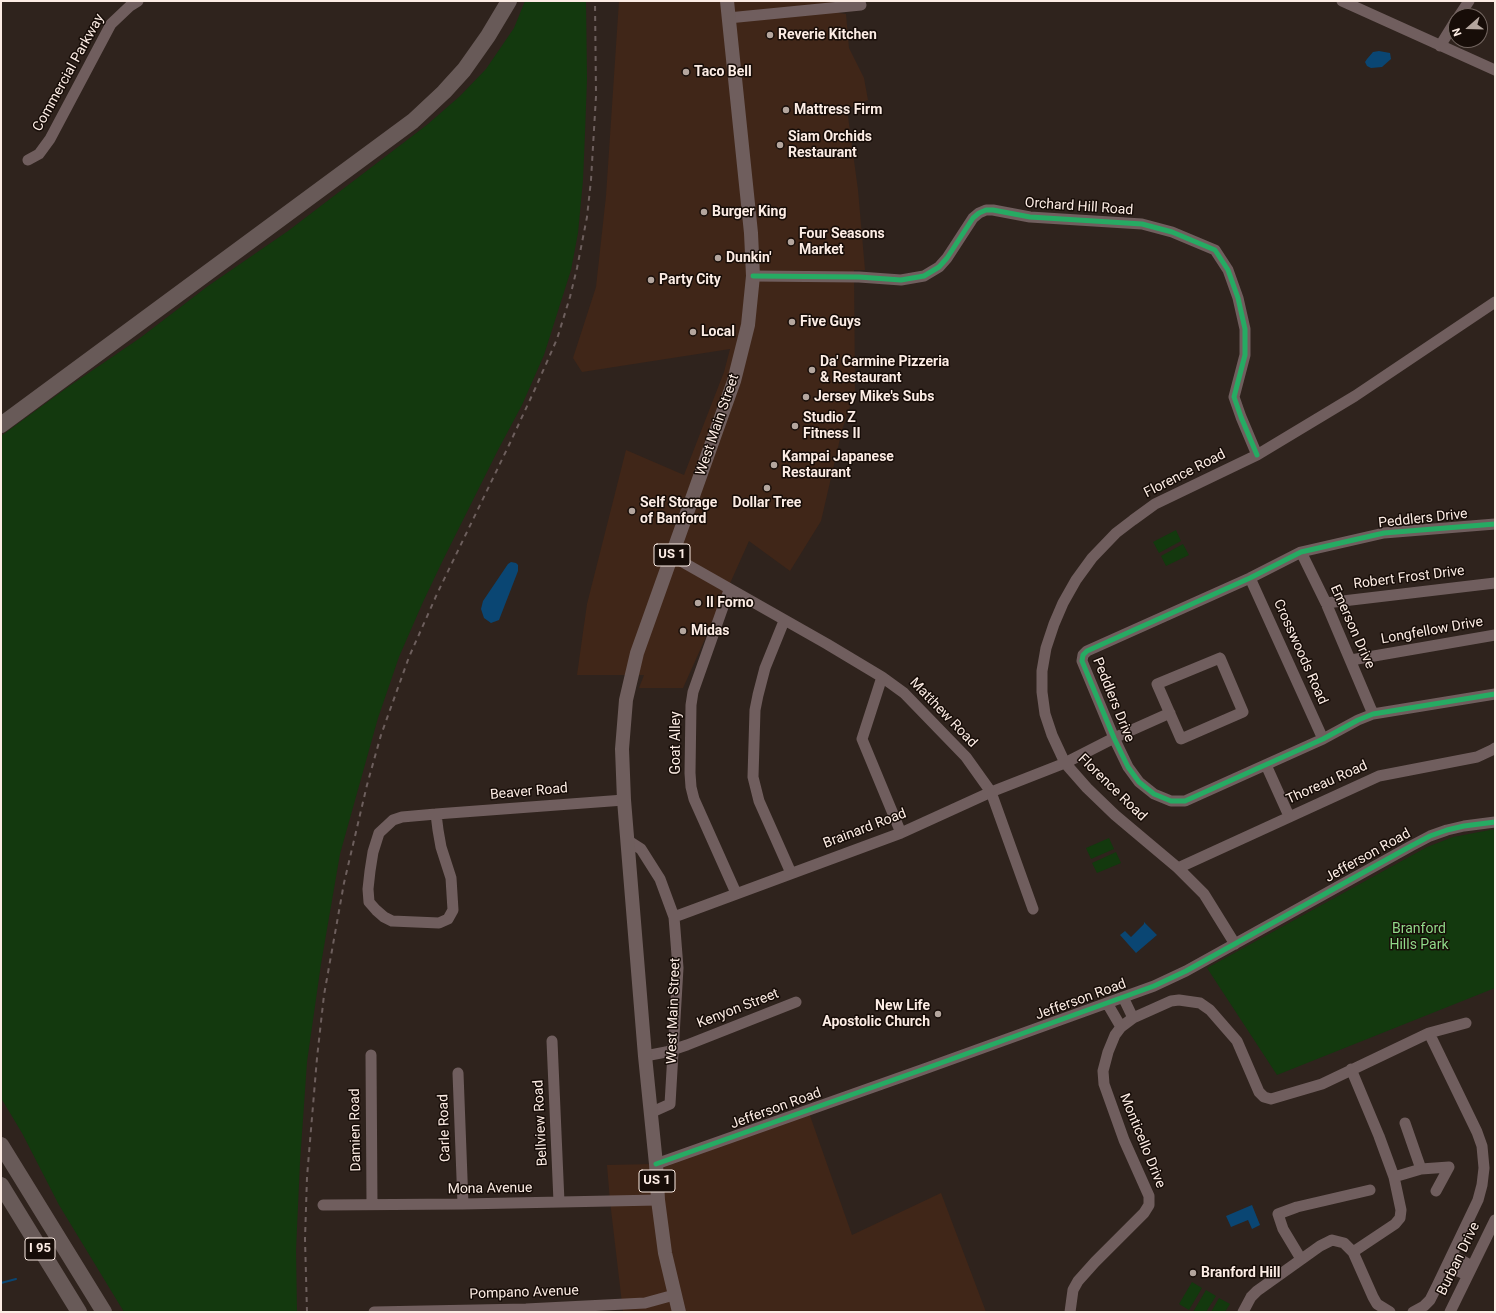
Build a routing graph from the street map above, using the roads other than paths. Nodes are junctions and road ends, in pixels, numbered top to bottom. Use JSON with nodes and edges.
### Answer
{"nodes":[{"id":1,"x":138,"y":1,"type":"edge"},
{"id":2,"x":502,"y":1,"type":"edge"},
{"id":3,"x":509,"y":1,"type":"edge"},
{"id":4,"x":727,"y":1,"type":"edge"},
{"id":5,"x":1342,"y":1,"type":"edge"},
{"id":6,"x":861,"y":5,"type":"dead end"},
{"id":7,"x":728,"y":18,"type":"junction"},
{"id":8,"x":1448,"y":33,"type":"edge"},
{"id":9,"x":1440,"y":46,"type":"junction"},
{"id":10,"x":1495,"y":70,"type":"edge"},
{"id":11,"x":28,"y":160,"type":"dead end"},
{"id":12,"x":752,"y":276,"type":"junction"},
{"id":13,"x":1495,"y":302,"type":"edge"},
{"id":14,"x":1,"y":417,"type":"edge"},
{"id":15,"x":1,"y":425,"type":"edge"},
{"id":16,"x":1257,"y":454,"type":"junction"},
{"id":17,"x":1495,"y":524,"type":"edge"},
{"id":18,"x":1301,"y":552,"type":"junction"},
{"id":19,"x":672,"y":556,"type":"junction"},
{"id":20,"x":1250,"y":578,"type":"junction"},
{"id":21,"x":1495,"y":583,"type":"edge"},
{"id":22,"x":729,"y":590,"type":"junction"},
{"id":23,"x":1326,"y":603,"type":"junction"},
{"id":24,"x":784,"y":621,"type":"junction"},
{"id":25,"x":1495,"y":635,"type":"edge"},
{"id":26,"x":1351,"y":660,"type":"junction"},
{"id":27,"x":882,"y":677,"type":"junction"},
{"id":28,"x":1494,"y":694,"type":"edge"},
{"id":29,"x":1170,"y":713,"type":"junction"},
{"id":30,"x":1373,"y":714,"type":"junction"},
{"id":31,"x":1114,"y":738,"type":"junction"},
{"id":32,"x":1323,"y":739,"type":"junction"},
{"id":33,"x":1495,"y":748,"type":"edge"},
{"id":34,"x":1065,"y":763,"type":"junction"},
{"id":35,"x":1266,"y":765,"type":"junction"},
{"id":36,"x":991,"y":792,"type":"junction"},
{"id":37,"x":624,"y":800,"type":"junction"},
{"id":38,"x":436,"y":814,"type":"junction"},
{"id":39,"x":1290,"y":816,"type":"junction"},
{"id":40,"x":1495,"y":822,"type":"edge"},
{"id":41,"x":901,"y":833,"type":"junction"},
{"id":42,"x":627,"y":840,"type":"junction"},
{"id":43,"x":1178,"y":868,"type":"junction"},
{"id":44,"x":791,"y":873,"type":"junction"},
{"id":45,"x":736,"y":893,"type":"junction"},
{"id":46,"x":1033,"y":909,"type":"dead end"},
{"id":47,"x":674,"y":917,"type":"junction"},
{"id":48,"x":1235,"y":944,"type":"junction"},
{"id":49,"x":1123,"y":998,"type":"junction"},
{"id":50,"x":796,"y":1002,"type":"dead end"},
{"id":51,"x":1107,"y":1003,"type":"junction"},
{"id":52,"x":1133,"y":1018,"type":"junction"},
{"id":53,"x":1466,"y":1023,"type":"dead end"},
{"id":54,"x":1121,"y":1027,"type":"junction"},
{"id":55,"x":1429,"y":1033,"type":"junction"},
{"id":56,"x":552,"y":1041,"type":"dead end"},
{"id":57,"x":674,"y":1049,"type":"junction"},
{"id":58,"x":371,"y":1055,"type":"dead end"},
{"id":59,"x":645,"y":1056,"type":"junction"},
{"id":60,"x":1351,"y":1069,"type":"junction"},
{"id":61,"x":458,"y":1073,"type":"dead end"},
{"id":62,"x":650,"y":1113,"type":"junction"},
{"id":63,"x":1405,"y":1123,"type":"dead end"},
{"id":64,"x":1,"y":1134,"type":"edge"},
{"id":65,"x":1,"y":1145,"type":"edge"},
{"id":66,"x":656,"y":1164,"type":"junction"},
{"id":67,"x":1421,"y":1169,"type":"junction"},
{"id":68,"x":1394,"y":1177,"type":"junction"},
{"id":69,"x":1,"y":1186,"type":"edge"},
{"id":70,"x":1370,"y":1190,"type":"dead end"},
{"id":71,"x":1436,"y":1191,"type":"dead end"},
{"id":72,"x":658,"y":1200,"type":"junction"},
{"id":73,"x":559,"y":1202,"type":"junction"},
{"id":74,"x":372,"y":1204,"type":"junction"},
{"id":75,"x":463,"y":1204,"type":"junction"},
{"id":76,"x":323,"y":1205,"type":"dead end"},
{"id":77,"x":45,"y":1216,"type":"junction"},
{"id":78,"x":1495,"y":1220,"type":"edge"},
{"id":79,"x":1353,"y":1252,"type":"junction"},
{"id":80,"x":1452,"y":1255,"type":"junction"},
{"id":81,"x":1301,"y":1259,"type":"junction"},
{"id":82,"x":1447,"y":1266,"type":"junction"},
{"id":83,"x":1470,"y":1271,"type":"junction"},
{"id":84,"x":674,"y":1295,"type":"junction"},
{"id":85,"x":79,"y":1312,"type":"edge"},
{"id":86,"x":104,"y":1312,"type":"edge"},
{"id":87,"x":374,"y":1312,"type":"edge"},
{"id":88,"x":679,"y":1312,"type":"edge"},
{"id":89,"x":1070,"y":1312,"type":"edge"},
{"id":90,"x":1243,"y":1312,"type":"edge"},
{"id":91,"x":1390,"y":1312,"type":"edge"},
{"id":92,"x":1413,"y":1312,"type":"edge"},
{"id":93,"x":1450,"y":1312,"type":"edge"}],
"edges":[{"from":1,"to":11,"type":"street","name":"Commercial Parkway"},
{"from":2,"to":14,"type":"highway"},
{"from":3,"to":15,"type":"highway"},
{"from":4,"to":7,"type":"main road","name":"West Main Street","number":"US 1"},
{"from":5,"to":9,"type":"street"},
{"from":6,"to":7,"type":"street"},
{"from":7,"to":12,"type":"main road","name":"West Main Street","number":"US 1"},
{"from":8,"to":9,"type":"street"},
{"from":9,"to":10,"type":"street"},
{"from":12,"to":16,"type":"street","name":"Orchard Hill Road"},
{"from":12,"to":19,"type":"main road","name":"West Main Street","number":"US 1"},
{"from":13,"to":16,"type":"street","name":"Florence Road"},
{"from":16,"to":34,"type":"street","name":"Florence Road"},
{"from":17,"to":18,"type":"street","name":"Peddlers Drive"},
{"from":18,"to":20,"type":"street","name":"Peddlers Drive"},
{"from":18,"to":23,"type":"street","name":"Emerson Drive"},
{"from":19,"to":22,"type":"street","name":"Matthew Road"},
{"from":19,"to":37,"type":"main road","name":"West Main Street","number":"US 1"},
{"from":20,"to":31,"type":"street","name":"Peddlers Drive"},
{"from":20,"to":32,"type":"street","name":"Crosswoods Road"},
{"from":21,"to":23,"type":"street","name":"Robert Frost Drive"},
{"from":22,"to":24,"type":"street","name":"Matthew Road"},
{"from":22,"to":45,"type":"street","name":"Goat Alley"},
{"from":23,"to":26,"type":"street","name":"Emerson Drive"},
{"from":24,"to":27,"type":"street","name":"Matthew Road"},
{"from":24,"to":44,"type":"street"},
{"from":25,"to":26,"type":"street","name":"Longfellow Drive"},
{"from":26,"to":30,"type":"street","name":"Emerson Drive"},
{"from":27,"to":36,"type":"street","name":"Matthew Road"},
{"from":27,"to":41,"type":"street"},
{"from":28,"to":30,"type":"street","name":"Peddlers Drive"},
{"from":29,"to":29,"type":"street"},
{"from":29,"to":31,"type":"street"},
{"from":30,"to":32,"type":"street","name":"Peddlers Drive"},
{"from":31,"to":34,"type":"street","name":"Peddlers Drive"},
{"from":31,"to":35,"type":"street","name":"Peddlers Drive"},
{"from":32,"to":35,"type":"street","name":"Peddlers Drive"},
{"from":33,"to":39,"type":"street","name":"Thoreau Road"},
{"from":34,"to":36,"type":"street","name":"Brainard Road"},
{"from":34,"to":43,"type":"street","name":"Florence Road"},
{"from":35,"to":39,"type":"street"},
{"from":36,"to":41,"type":"street","name":"Brainard Road"},
{"from":36,"to":46,"type":"street","name":"Matthew Road"},
{"from":37,"to":38,"type":"street","name":"Beaver Road"},
{"from":37,"to":42,"type":"main road","name":"West Main Street","number":"US 1"},
{"from":38,"to":38,"type":"street","name":"Beaver Road"},
{"from":39,"to":43,"type":"street","name":"Thoreau Road"},
{"from":40,"to":48,"type":"street","name":"Jefferson Road"},
{"from":41,"to":44,"type":"street","name":"Brainard Road"},
{"from":42,"to":47,"type":"street","name":"West Main Street"},
{"from":42,"to":59,"type":"main road","name":"West Main Street","number":"US 1"},
{"from":43,"to":48,"type":"street","name":"Florence Road"},
{"from":44,"to":45,"type":"street","name":"Brainard Road"},
{"from":45,"to":47,"type":"street","name":"Brainard Road"},
{"from":47,"to":57,"type":"street","name":"West Main Street"},
{"from":48,"to":49,"type":"street","name":"Jefferson Road"},
{"from":49,"to":51,"type":"street","name":"Jefferson Road"},
{"from":49,"to":52,"type":"street"},
{"from":50,"to":57,"type":"street","name":"Kenyon Street"},
{"from":51,"to":54,"type":"street"},
{"from":51,"to":66,"type":"street","name":"Jefferson Road"},
{"from":52,"to":54,"type":"street","name":"Monticello Drive"},
{"from":52,"to":60,"type":"street","name":"Monticello Drive"},
{"from":53,"to":55,"type":"street","name":"Monticello Drive"},
{"from":54,"to":89,"type":"street","name":"Monticello Drive"},
{"from":55,"to":60,"type":"street","name":"Monticello Drive"},
{"from":55,"to":80,"type":"street"},
{"from":56,"to":73,"type":"street","name":"Bellview Road"},
{"from":57,"to":59,"type":"street","name":"Kenyon Street"},
{"from":57,"to":62,"type":"street","name":"West Main Street"},
{"from":58,"to":74,"type":"street","name":"Damien Road"},
{"from":59,"to":62,"type":"main road","name":"West Main Street","number":"US 1"},
{"from":60,"to":68,"type":"street"},
{"from":61,"to":75,"type":"street","name":"Carle Road"},
{"from":62,"to":66,"type":"main road","name":"West Main Street","number":"US 1"},
{"from":63,"to":67,"type":"street"},
{"from":64,"to":77,"type":"highway"},
{"from":65,"to":77,"type":"highway","number":"I 95"},
{"from":66,"to":72,"type":"main road","name":"West Main Street","number":"US 1"},
{"from":67,"to":68,"type":"street"},
{"from":67,"to":71,"type":"street"},
{"from":68,"to":79,"type":"street"},
{"from":69,"to":85,"type":"highway","number":"I 95"},
{"from":70,"to":81,"type":"street"},
{"from":72,"to":73,"type":"street","name":"Mona Avenue"},
{"from":72,"to":84,"type":"main road","name":"West Main Street","number":"US 1"},
{"from":73,"to":75,"type":"street","name":"Mona Avenue"},
{"from":74,"to":75,"type":"street","name":"Mona Avenue"},
{"from":74,"to":76,"type":"street","name":"Mona Avenue"},
{"from":77,"to":86,"type":"highway","number":"I 95"},
{"from":78,"to":83,"type":"street","name":"Burban Drive"},
{"from":79,"to":81,"type":"street"},
{"from":79,"to":91,"type":"street"},
{"from":80,"to":82,"type":"street"},
{"from":80,"to":83,"type":"street"},
{"from":81,"to":90,"type":"street"},
{"from":82,"to":83,"type":"street"},
{"from":82,"to":92,"type":"street"},
{"from":83,"to":93,"type":"street","name":"Burban Drive"},
{"from":84,"to":87,"type":"street","name":"Pompano Avenue"},
{"from":84,"to":88,"type":"main road","name":"West Main Street","number":"US 1"}]}
